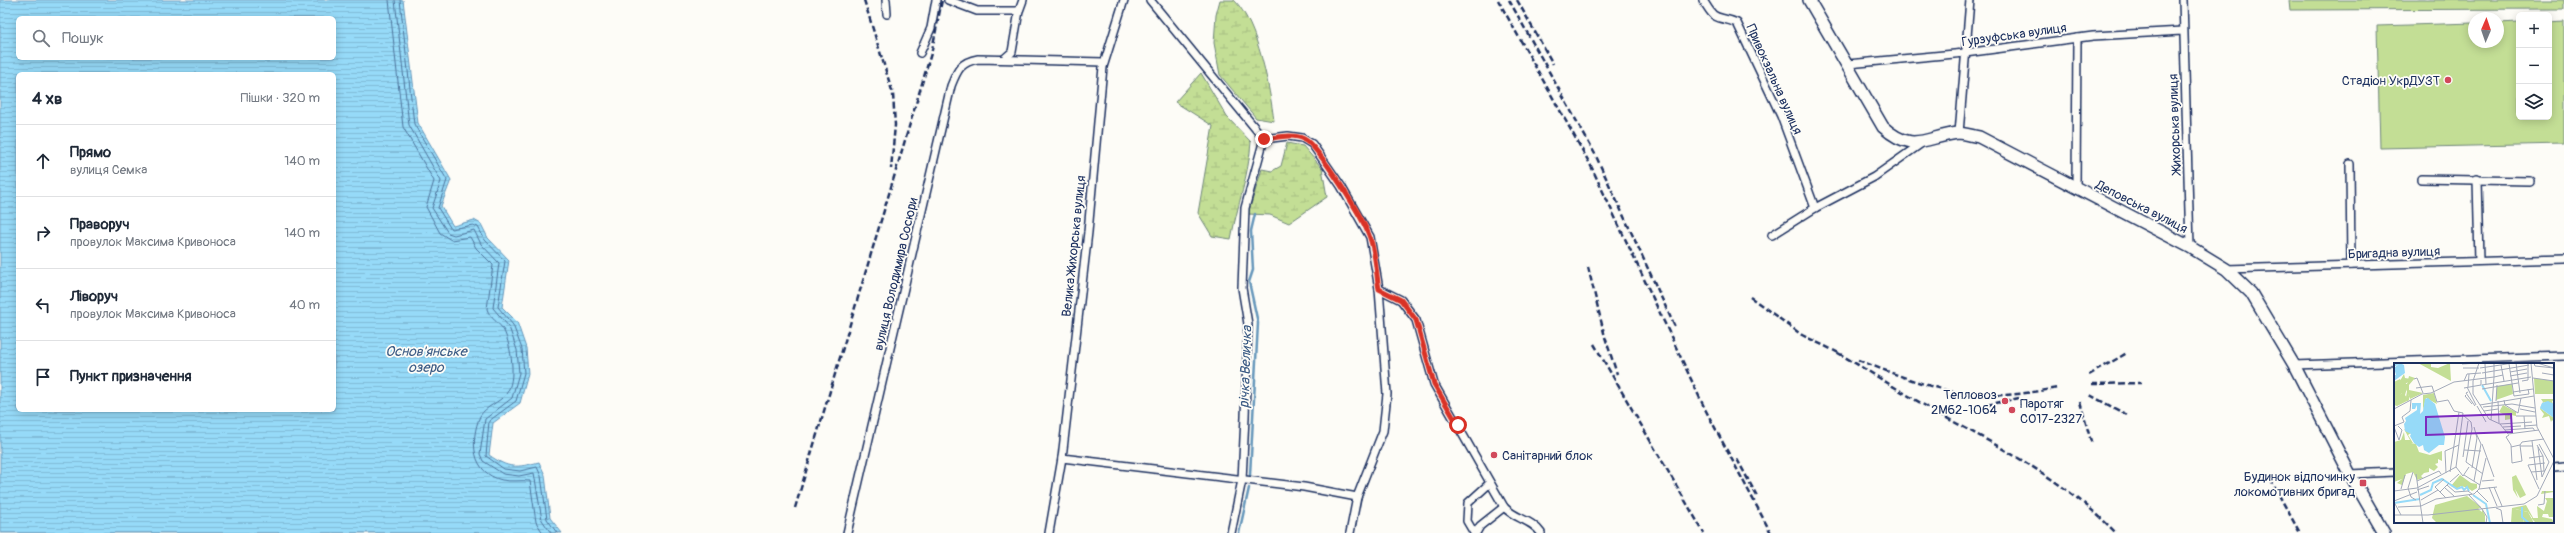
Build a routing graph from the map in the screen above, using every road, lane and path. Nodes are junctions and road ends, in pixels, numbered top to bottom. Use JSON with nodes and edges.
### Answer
{"nodes":[{"id":1,"x":886,"y":0,"type":"edge"},
{"id":2,"x":936,"y":0,"type":"edge"},
{"id":3,"x":948,"y":0,"type":"edge"},
{"id":4,"x":1023,"y":0,"type":"edge"},
{"id":5,"x":1124,"y":0,"type":"edge"},
{"id":6,"x":1150,"y":0,"type":"edge"},
{"id":7,"x":1703,"y":0,"type":"edge"},
{"id":8,"x":1808,"y":0,"type":"edge"},
{"id":9,"x":1970,"y":0,"type":"edge"},
{"id":10,"x":2183,"y":0,"type":"edge"},
{"id":11,"x":1019,"y":11,"type":"junction"},
{"id":12,"x":887,"y":14,"type":"dead end"},
{"id":13,"x":2184,"y":31,"type":"junction"},
{"id":14,"x":2077,"y":38,"type":"junction"},
{"id":15,"x":920,"y":53,"type":"dead end"},
{"id":16,"x":1965,"y":53,"type":"junction"},
{"id":17,"x":1004,"y":59,"type":"junction"},
{"id":18,"x":1104,"y":62,"type":"junction"},
{"id":19,"x":1848,"y":64,"type":"junction"},
{"id":20,"x":1959,"y":133,"type":"junction"},
{"id":21,"x":1264,"y":139,"type":"junction"},
{"id":22,"x":1922,"y":143,"type":"junction"},
{"id":23,"x":2350,"y":164,"type":"dead end"},
{"id":24,"x":2421,"y":179,"type":"dead end"},
{"id":25,"x":2477,"y":179,"type":"junction"},
{"id":26,"x":2530,"y":181,"type":"dead end"},
{"id":27,"x":2076,"y":188,"type":"junction"},
{"id":28,"x":1815,"y":208,"type":"junction"},
{"id":29,"x":1772,"y":235,"type":"dead end"},
{"id":30,"x":2190,"y":247,"type":"junction"},
{"id":31,"x":2564,"y":259,"type":"edge"},
{"id":32,"x":2479,"y":261,"type":"junction"},
{"id":33,"x":2351,"y":265,"type":"junction"},
{"id":34,"x":2226,"y":269,"type":"junction"},
{"id":35,"x":1379,"y":289,"type":"junction"},
{"id":36,"x":2564,"y":356,"type":"edge"},
{"id":37,"x":2294,"y":365,"type":"junction"},
{"id":38,"x":1062,"y":458,"type":"junction"},
{"id":39,"x":2564,"y":465,"type":"edge"},
{"id":40,"x":2554,"y":466,"type":"edge"},
{"id":41,"x":2394,"y":472,"type":"edge"},
{"id":42,"x":2350,"y":474,"type":"junction"},
{"id":43,"x":1242,"y":480,"type":"junction"},
{"id":44,"x":1490,"y":483,"type":"junction"},
{"id":45,"x":1357,"y":497,"type":"junction"},
{"id":46,"x":1504,"y":507,"type":"junction"},
{"id":47,"x":847,"y":533,"type":"edge"},
{"id":48,"x":1049,"y":533,"type":"edge"},
{"id":49,"x":1231,"y":533,"type":"edge"},
{"id":50,"x":1350,"y":533,"type":"edge"},
{"id":51,"x":1475,"y":533,"type":"edge"},
{"id":52,"x":1541,"y":533,"type":"edge"},
{"id":53,"x":2384,"y":533,"type":"edge"}],
"edges":[{"from":1,"to":12,"type":"street"},
{"from":2,"to":15,"type":"street"},
{"from":3,"to":11,"type":"street"},
{"from":4,"to":11,"type":"street"},
{"from":5,"to":18,"type":"street","name":"Велика Жихорська вулиця"},
{"from":6,"to":21,"type":"street"},
{"from":7,"to":28,"type":"street","name":"Привокзальна вулиця"},
{"from":8,"to":19,"type":"main road"},
{"from":9,"to":16,"type":"street"},
{"from":10,"to":13,"type":"street","name":"Жихорська вулиця"},
{"from":11,"to":17,"type":"street"},
{"from":13,"to":14,"type":"street","name":"Гурзуфська вулиця"},
{"from":13,"to":30,"type":"street","name":"Жихорська вулиця"},
{"from":14,"to":16,"type":"street","name":"Гурзуфська вулиця"},
{"from":14,"to":27,"type":"street"},
{"from":16,"to":19,"type":"street","name":"Гурзуфська вулиця"},
{"from":16,"to":20,"type":"street"},
{"from":17,"to":18,"type":"street"},
{"from":17,"to":47,"type":"street","name":"вулиця Володимира Сосюри"},
{"from":18,"to":38,"type":"street","name":"Велика Жихорська вулиця"},
{"from":19,"to":22,"type":"main road"},
{"from":20,"to":22,"type":"main road","name":"Деповська вулиця"},
{"from":20,"to":27,"type":"main road","name":"Деповська вулиця"},
{"from":21,"to":35,"type":"street"},
{"from":21,"to":43,"type":"street"},
{"from":22,"to":28,"type":"street","name":"Деповська вулиця"},
{"from":23,"to":33,"type":"street"},
{"from":24,"to":25,"type":"street"},
{"from":25,"to":26,"type":"street"},
{"from":25,"to":32,"type":"street"},
{"from":27,"to":30,"type":"main road","name":"Деповська вулиця"},
{"from":28,"to":29,"type":"street","name":"Деповська вулиця"},
{"from":30,"to":34,"type":"main road","name":"Деповська вулиця"},
{"from":31,"to":32,"type":"street","name":"Бригадна вулиця"},
{"from":32,"to":33,"type":"street","name":"Бригадна вулиця"},
{"from":33,"to":34,"type":"street","name":"Бригадна вулиця"},
{"from":34,"to":37,"type":"main road","name":"Деповська вулиця"},
{"from":35,"to":44,"type":"street"},
{"from":35,"to":45,"type":"street"},
{"from":36,"to":37,"type":"street"},
{"from":37,"to":42,"type":"main road","name":"Деповська вулиця"},
{"from":38,"to":43,"type":"street"},
{"from":38,"to":48,"type":"street","name":"Велика Жихорська вулиця"},
{"from":39,"to":40,"type":"street"},
{"from":41,"to":42,"type":"street"},
{"from":42,"to":53,"type":"main road","name":"Деповська вулиця"},
{"from":43,"to":45,"type":"street"},
{"from":43,"to":49,"type":"street"},
{"from":44,"to":46,"type":"street"},
{"from":44,"to":51,"type":"street"},
{"from":45,"to":50,"type":"street"},
{"from":46,"to":51,"type":"street"},
{"from":46,"to":52,"type":"street"}]}
